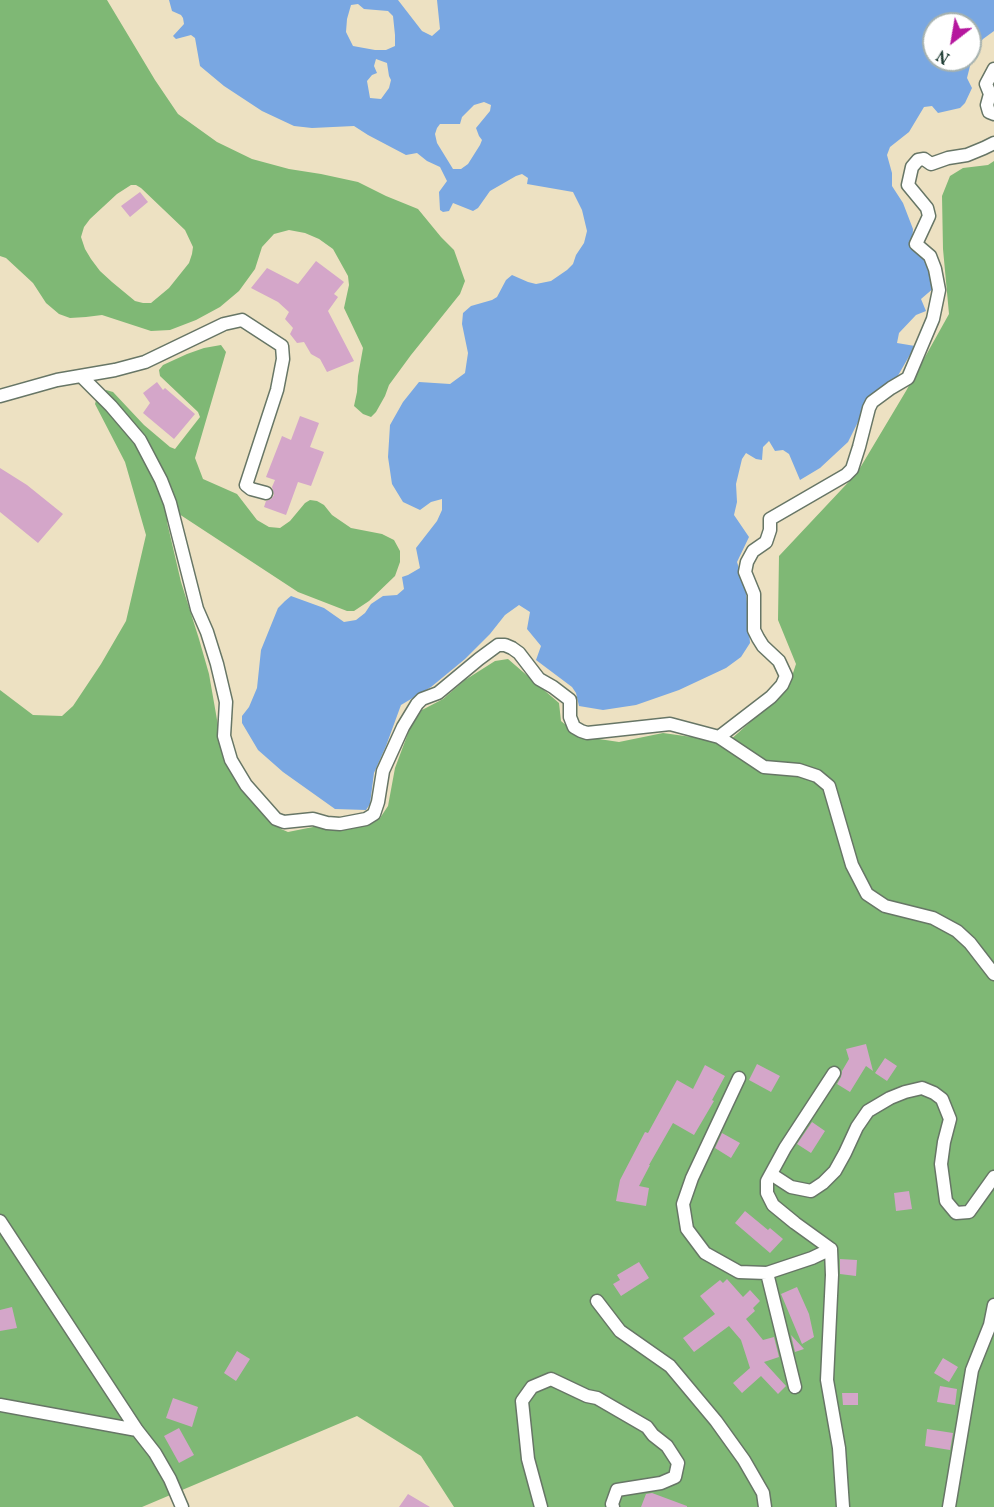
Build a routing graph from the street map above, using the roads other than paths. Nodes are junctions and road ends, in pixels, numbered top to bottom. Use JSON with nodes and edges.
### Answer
{"nodes":[{"id":1,"x":994,"y":69,"type":"edge"},
{"id":2,"x":994,"y":114,"type":"edge"},
{"id":3,"x":994,"y":142,"type":"edge"},
{"id":4,"x":81,"y":376,"type":"junction"},
{"id":5,"x":0,"y":396,"type":"edge"},
{"id":6,"x":266,"y":493,"type":"dead end"},
{"id":7,"x":719,"y":737,"type":"junction"},
{"id":8,"x":994,"y":974,"type":"edge"},
{"id":9,"x":834,"y":1073,"type":"dead end"},
{"id":10,"x":739,"y":1078,"type":"dead end"},
{"id":11,"x":771,"y":1174,"type":"junction"},
{"id":12,"x":994,"y":1177,"type":"edge"},
{"id":13,"x":0,"y":1221,"type":"edge"},
{"id":14,"x":831,"y":1248,"type":"junction"},
{"id":15,"x":767,"y":1273,"type":"junction"},
{"id":16,"x":597,"y":1301,"type":"dead end"},
{"id":17,"x":994,"y":1305,"type":"edge"},
{"id":18,"x":795,"y":1387,"type":"dead end"},
{"id":19,"x":0,"y":1405,"type":"edge"},
{"id":20,"x":137,"y":1430,"type":"junction"},
{"id":21,"x":182,"y":1507,"type":"edge"},
{"id":22,"x":541,"y":1507,"type":"edge"},
{"id":23,"x":613,"y":1507,"type":"edge"},
{"id":24,"x":765,"y":1507,"type":"edge"},
{"id":25,"x":843,"y":1507,"type":"edge"},
{"id":26,"x":949,"y":1507,"type":"edge"}],
"edges":[{"from":1,"to":2,"type":"street"},
{"from":3,"to":7,"type":"street"},
{"from":4,"to":5,"type":"street"},
{"from":4,"to":6,"type":"street"},
{"from":4,"to":7,"type":"street"},
{"from":7,"to":8,"type":"street"},
{"from":9,"to":11,"type":"street"},
{"from":10,"to":15,"type":"street"},
{"from":11,"to":12,"type":"street"},
{"from":11,"to":14,"type":"street"},
{"from":13,"to":20,"type":"street"},
{"from":14,"to":15,"type":"street"},
{"from":14,"to":25,"type":"street"},
{"from":15,"to":18,"type":"street"},
{"from":16,"to":24,"type":"street"},
{"from":17,"to":26,"type":"street"},
{"from":19,"to":20,"type":"street"},
{"from":20,"to":21,"type":"street"},
{"from":22,"to":23,"type":"street"}]}
